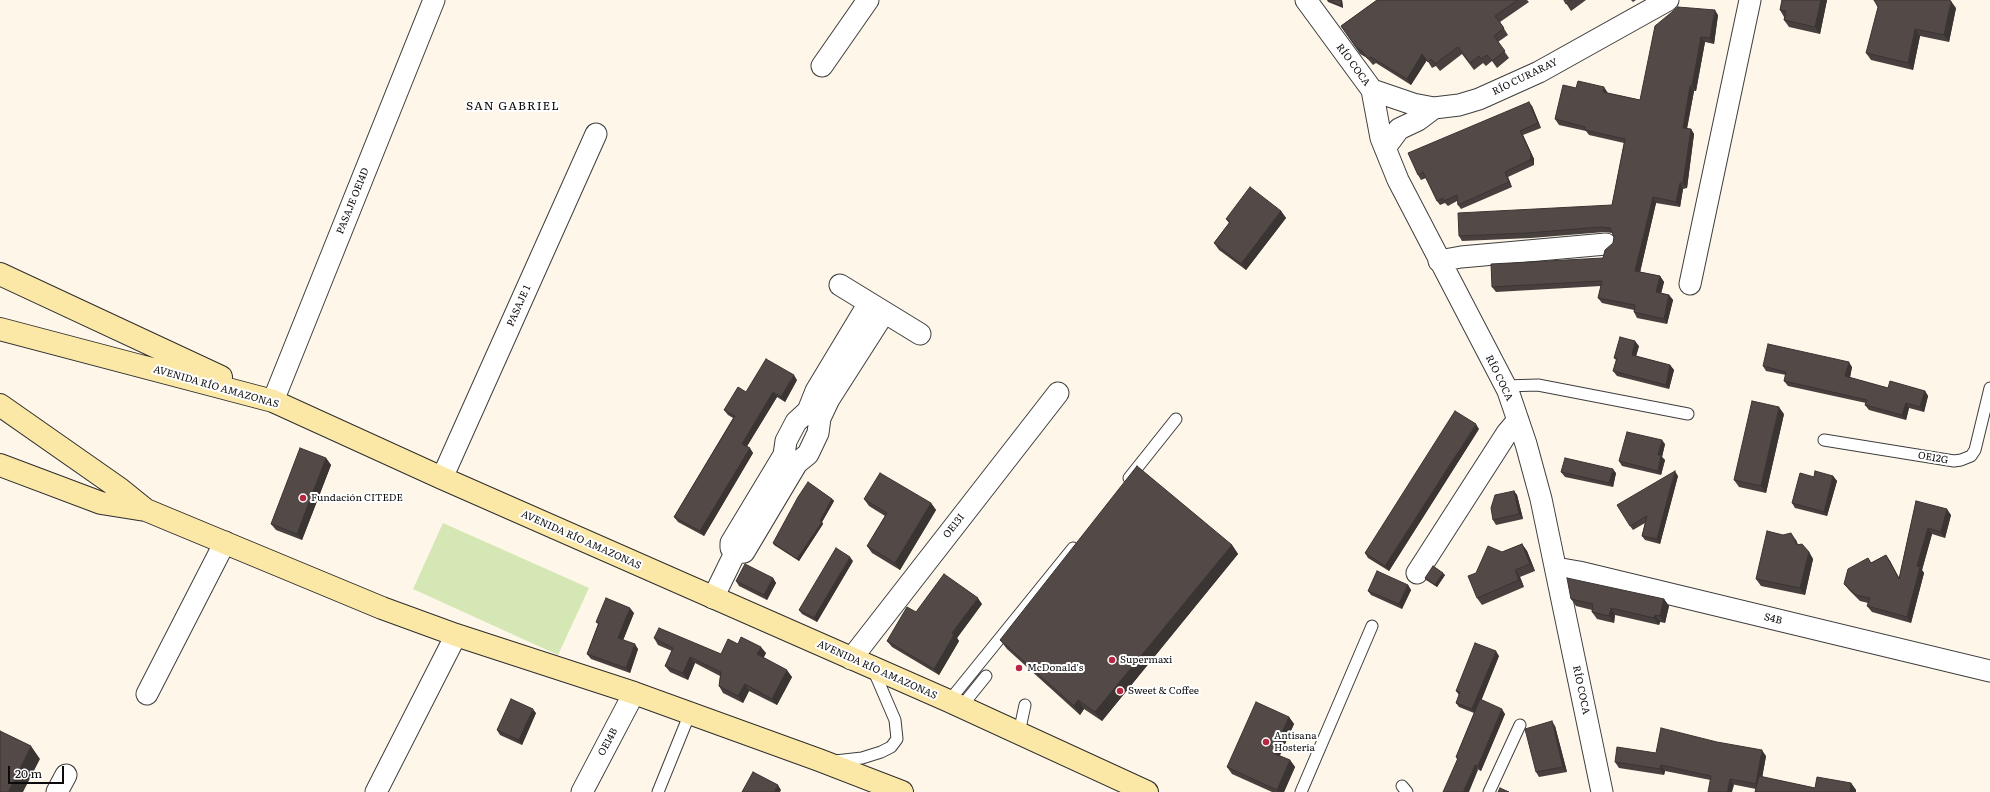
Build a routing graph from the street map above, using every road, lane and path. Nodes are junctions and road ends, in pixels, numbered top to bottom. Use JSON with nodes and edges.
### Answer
{"nodes":[{"id":1,"x":434,"y":0,"type":"edge"},
{"id":2,"x":868,"y":0,"type":"edge"},
{"id":3,"x":1306,"y":0,"type":"edge"},
{"id":4,"x":1668,"y":0,"type":"edge"},
{"id":5,"x":1750,"y":0,"type":"edge"},
{"id":6,"x":822,"y":66,"type":"dead end"},
{"id":7,"x":1372,"y":90,"type":"junction"},
{"id":8,"x":1434,"y":108,"type":"junction"},
{"id":9,"x":596,"y":134,"type":"dead end"},
{"id":10,"x":1385,"y":148,"type":"junction"},
{"id":11,"x":1606,"y":244,"type":"dead end"},
{"id":12,"x":1439,"y":261,"type":"junction"},
{"id":13,"x":0,"y":274,"type":"edge"},
{"id":14,"x":1690,"y":284,"type":"dead end"},
{"id":15,"x":840,"y":285,"type":"dead end"},
{"id":16,"x":877,"y":308,"type":"junction"},
{"id":17,"x":0,"y":329,"type":"edge"},
{"id":18,"x":920,"y":334,"type":"dead end"},
{"id":19,"x":1505,"y":386,"type":"junction"},
{"id":20,"x":1990,"y":388,"type":"edge"},
{"id":21,"x":1058,"y":393,"type":"dead end"},
{"id":22,"x":273,"y":401,"type":"junction"},
{"id":23,"x":0,"y":405,"type":"edge"},
{"id":24,"x":1688,"y":414,"type":"dead end"},
{"id":25,"x":1176,"y":419,"type":"dead end"},
{"id":26,"x":1518,"y":420,"type":"junction"},
{"id":27,"x":1824,"y":440,"type":"dead end"},
{"id":28,"x":0,"y":465,"type":"edge"},
{"id":29,"x":442,"y":478,"type":"junction"},
{"id":30,"x":1122,"y":486,"type":"edge"},
{"id":31,"x":146,"y":510,"type":"junction"},
{"id":32,"x":225,"y":542,"type":"junction"},
{"id":33,"x":1078,"y":542,"type":"edge"},
{"id":34,"x":1556,"y":568,"type":"junction"},
{"id":35,"x":1417,"y":573,"type":"dead end"},
{"id":36,"x":713,"y":598,"type":"junction"},
{"id":37,"x":1372,"y":626,"type":"dead end"},
{"id":38,"x":456,"y":634,"type":"junction"},
{"id":39,"x":851,"y":659,"type":"junction"},
{"id":40,"x":873,"y":668,"type":"junction"},
{"id":41,"x":1990,"y":671,"type":"edge"},
{"id":42,"x":986,"y":676,"type":"dead end"},
{"id":43,"x":634,"y":692,"type":"junction"},
{"id":44,"x":147,"y":694,"type":"dead end"},
{"id":45,"x":955,"y":704,"type":"junction"},
{"id":46,"x":1025,"y":705,"type":"dead end"},
{"id":47,"x":690,"y":713,"type":"junction"},
{"id":48,"x":1520,"y":725,"type":"dead end"},
{"id":49,"x":1019,"y":734,"type":"junction"},
{"id":50,"x":819,"y":760,"type":"junction"},
{"id":51,"x":872,"y":787,"type":"edge"},
{"id":52,"x":376,"y":792,"type":"edge"},
{"id":53,"x":582,"y":792,"type":"edge"},
{"id":54,"x":658,"y":792,"type":"edge"},
{"id":55,"x":902,"y":792,"type":"edge"},
{"id":56,"x":1147,"y":792,"type":"edge"},
{"id":57,"x":1301,"y":792,"type":"edge"},
{"id":58,"x":1489,"y":792,"type":"edge"},
{"id":59,"x":1602,"y":792,"type":"edge"}],
"edges":[{"from":1,"to":22,"type":"street","name":"PASAJE OE14D"},
{"from":2,"to":6,"type":"street"},
{"from":3,"to":7,"type":"street","name":"RÍO COCA"},
{"from":4,"to":8,"type":"street","name":"RÍO CURARAY"},
{"from":5,"to":14,"type":"street"},
{"from":7,"to":8,"type":"street","name":"RÍO CURARAY"},
{"from":7,"to":10,"type":"street","name":"RÍO COCA"},
{"from":8,"to":10,"type":"street"},
{"from":9,"to":29,"type":"street","name":"PASAJE 1"},
{"from":10,"to":12,"type":"street","name":"RÍO COCA"},
{"from":11,"to":12,"type":"street"},
{"from":12,"to":19,"type":"street","name":"RÍO COCA"},
{"from":13,"to":22,"type":"main road"},
{"from":15,"to":16,"type":"street"},
{"from":16,"to":18,"type":"street"},
{"from":16,"to":36,"type":"street"},
{"from":17,"to":22,"type":"main road","name":"AVENIDA RÍO AMAZONAS"},
{"from":19,"to":24,"type":"lane"},
{"from":19,"to":26,"type":"street","name":"RÍO COCA"},
{"from":20,"to":27,"type":"lane","name":"OE12G"},
{"from":21,"to":39,"type":"street","name":"OE13I"},
{"from":22,"to":29,"type":"main road","name":"AVENIDA RÍO AMAZONAS"},
{"from":23,"to":31,"type":"main road"},
{"from":25,"to":30,"type":"lane"},
{"from":26,"to":34,"type":"street","name":"RÍO COCA"},
{"from":26,"to":35,"type":"street"},
{"from":28,"to":31,"type":"main road"},
{"from":29,"to":36,"type":"main road","name":"AVENIDA RÍO AMAZONAS"},
{"from":31,"to":32,"type":"main road"},
{"from":32,"to":38,"type":"main road"},
{"from":32,"to":44,"type":"street"},
{"from":33,"to":45,"type":"lane"},
{"from":34,"to":41,"type":"street","name":"S4B"},
{"from":34,"to":59,"type":"street","name":"RÍO COCA"},
{"from":36,"to":39,"type":"main road","name":"AVENIDA RÍO AMAZONAS"},
{"from":37,"to":57,"type":"lane"},
{"from":38,"to":43,"type":"main road"},
{"from":38,"to":52,"type":"street"},
{"from":39,"to":40,"type":"main road","name":"AVENIDA RÍO AMAZONAS"},
{"from":40,"to":45,"type":"main road","name":"AVENIDA RÍO AMAZONAS"},
{"from":40,"to":50,"type":"lane"},
{"from":42,"to":45,"type":"lane"},
{"from":43,"to":47,"type":"main road"},
{"from":43,"to":53,"type":"street","name":"OE14B"},
{"from":45,"to":49,"type":"main road","name":"AVENIDA RÍO AMAZONAS"},
{"from":46,"to":49,"type":"lane"},
{"from":47,"to":50,"type":"main road"},
{"from":47,"to":54,"type":"lane"},
{"from":48,"to":58,"type":"lane"},
{"from":49,"to":56,"type":"main road","name":"AVENIDA RÍO AMAZONAS"},
{"from":50,"to":51,"type":"main road"},
{"from":51,"to":55,"type":"main road"}]}
